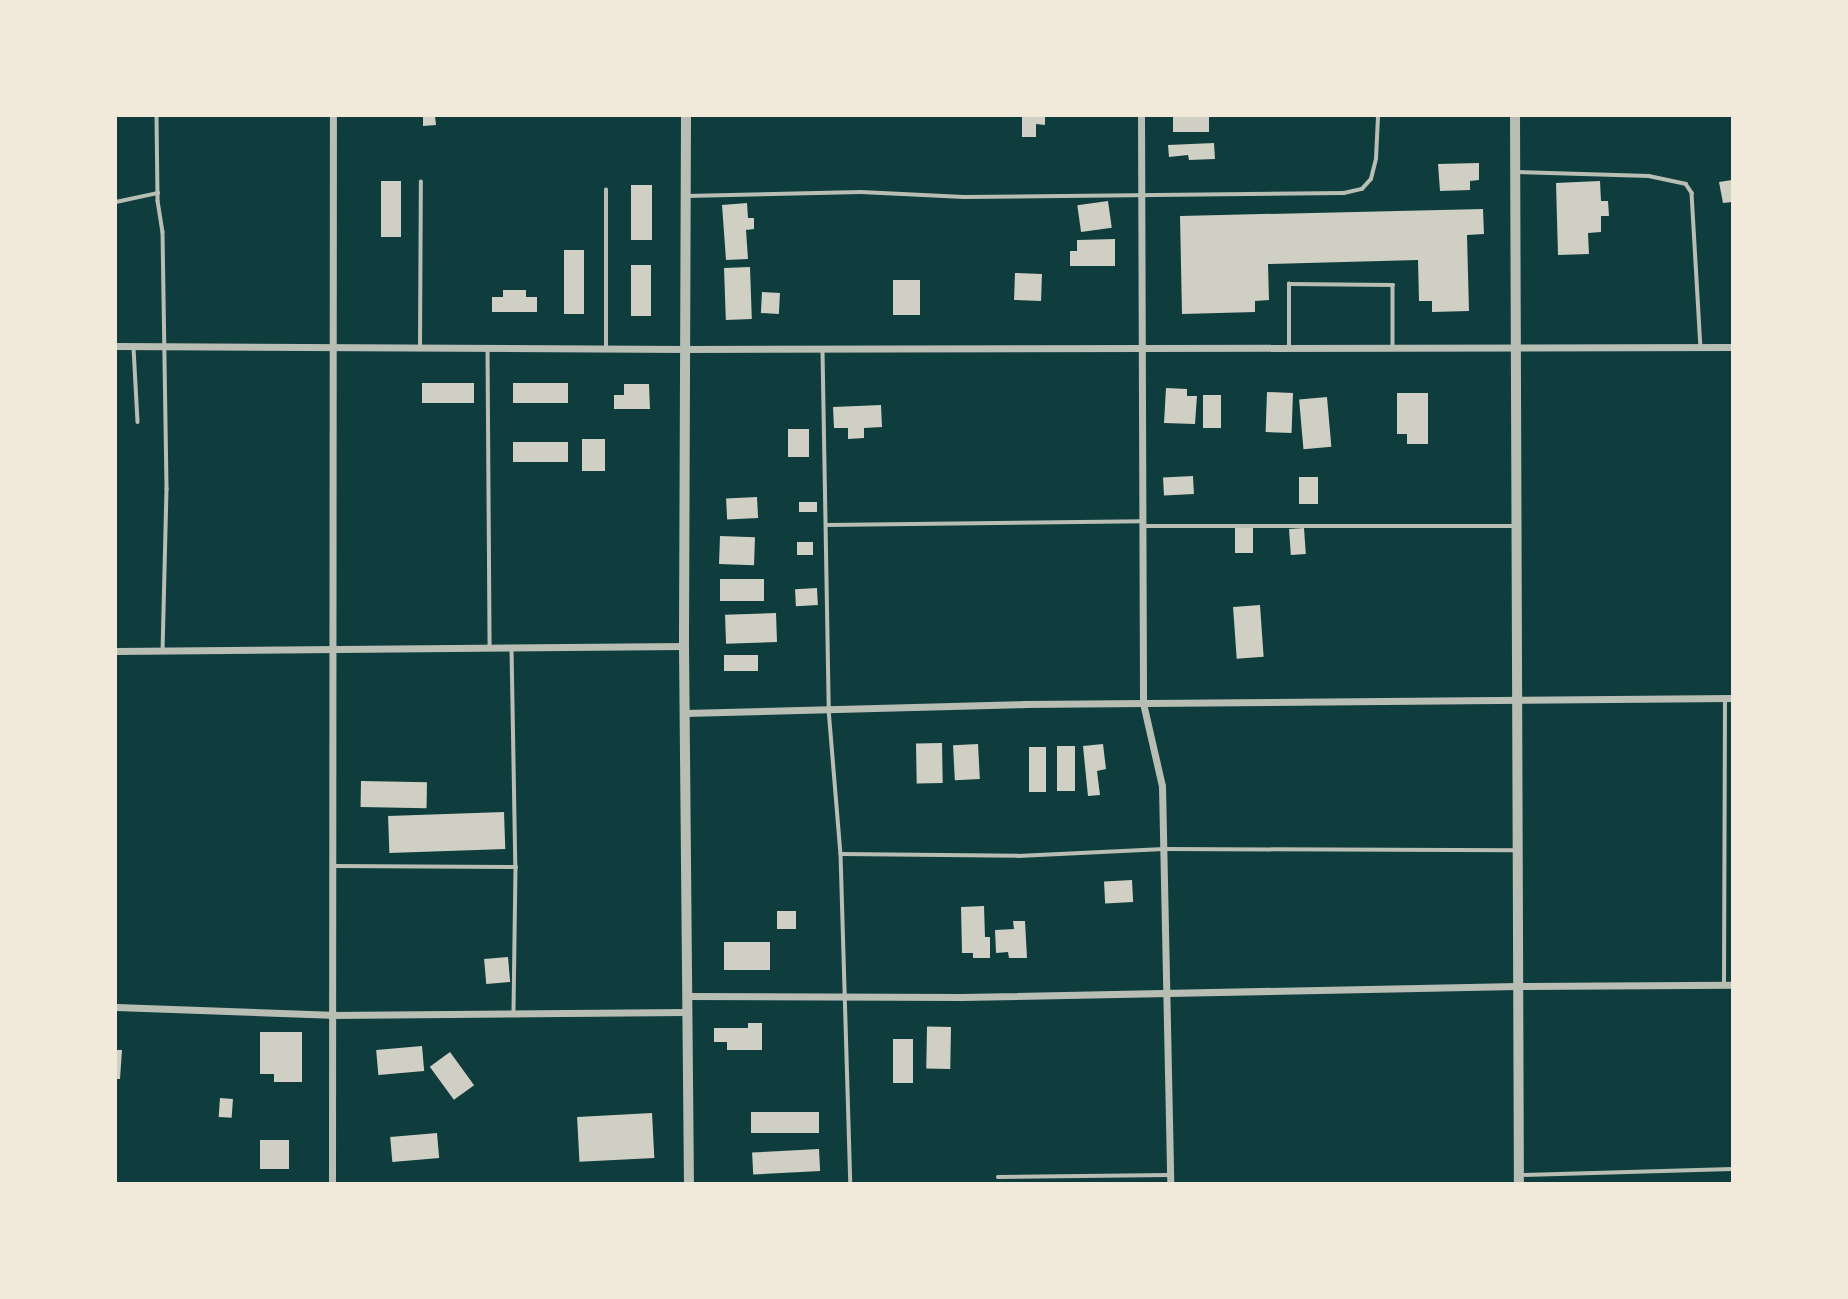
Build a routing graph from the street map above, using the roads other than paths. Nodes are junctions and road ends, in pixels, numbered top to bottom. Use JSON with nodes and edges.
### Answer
{"nodes":[{"id":1,"x":157,"y":116,"type":"edge"},
{"id":2,"x":333,"y":116,"type":"edge"},
{"id":3,"x":686,"y":116,"type":"edge"},
{"id":4,"x":1140,"y":116,"type":"edge"},
{"id":5,"x":1378,"y":116,"type":"edge"},
{"id":6,"x":1515,"y":116,"type":"edge"},
{"id":7,"x":1515,"y":172,"type":"junction"},
{"id":8,"x":421,"y":182,"type":"dead end"},
{"id":9,"x":606,"y":190,"type":"dead end"},
{"id":10,"x":158,"y":192,"type":"junction"},
{"id":11,"x":686,"y":196,"type":"junction"},
{"id":12,"x":1141,"y":196,"type":"junction"},
{"id":13,"x":116,"y":202,"type":"edge"},
{"id":14,"x":116,"y":346,"type":"edge"},
{"id":15,"x":134,"y":346,"type":"junction"},
{"id":16,"x":163,"y":346,"type":"junction"},
{"id":17,"x":335,"y":347,"type":"junction"},
{"id":18,"x":1701,"y":347,"type":"junction"},
{"id":19,"x":1732,"y":347,"type":"edge"},
{"id":20,"x":420,"y":348,"type":"junction"},
{"id":21,"x":488,"y":348,"type":"junction"},
{"id":22,"x":1143,"y":348,"type":"junction"},
{"id":23,"x":1289,"y":348,"type":"junction"},
{"id":24,"x":606,"y":349,"type":"junction"},
{"id":25,"x":685,"y":349,"type":"junction"},
{"id":26,"x":823,"y":349,"type":"junction"},
{"id":27,"x":1393,"y":349,"type":"junction"},
{"id":28,"x":1516,"y":349,"type":"junction"},
{"id":29,"x":138,"y":422,"type":"dead end"},
{"id":30,"x":1142,"y":523,"type":"junction"},
{"id":31,"x":826,"y":525,"type":"junction"},
{"id":32,"x":1517,"y":526,"type":"junction"},
{"id":33,"x":684,"y":646,"type":"junction"},
{"id":34,"x":490,"y":648,"type":"junction"},
{"id":35,"x":512,"y":648,"type":"junction"},
{"id":36,"x":333,"y":650,"type":"junction"},
{"id":37,"x":116,"y":651,"type":"edge"},
{"id":38,"x":163,"y":651,"type":"junction"},
{"id":39,"x":1518,"y":698,"type":"junction"},
{"id":40,"x":1729,"y":698,"type":"edge"},
{"id":41,"x":1143,"y":703,"type":"junction"},
{"id":42,"x":829,"y":709,"type":"junction"},
{"id":43,"x":685,"y":713,"type":"junction"},
{"id":44,"x":1164,"y":849,"type":"junction"},
{"id":45,"x":1518,"y":850,"type":"junction"},
{"id":46,"x":841,"y":854,"type":"junction"},
{"id":47,"x":333,"y":866,"type":"junction"},
{"id":48,"x":516,"y":867,"type":"junction"},
{"id":49,"x":1732,"y":985,"type":"edge"},
{"id":50,"x":1517,"y":986,"type":"junction"},
{"id":51,"x":1724,"y":986,"type":"junction"},
{"id":52,"x":1166,"y":995,"type":"junction"},
{"id":53,"x":686,"y":996,"type":"junction"},
{"id":54,"x":843,"y":997,"type":"junction"},
{"id":55,"x":116,"y":1007,"type":"edge"},
{"id":56,"x":687,"y":1012,"type":"junction"},
{"id":57,"x":514,"y":1013,"type":"junction"},
{"id":58,"x":330,"y":1015,"type":"junction"},
{"id":59,"x":1732,"y":1170,"type":"edge"},
{"id":60,"x":998,"y":1177,"type":"dead end"},
{"id":61,"x":1170,"y":1179,"type":"edge"},
{"id":62,"x":1519,"y":1179,"type":"edge"},
{"id":63,"x":332,"y":1184,"type":"edge"},
{"id":64,"x":689,"y":1184,"type":"edge"},
{"id":65,"x":850,"y":1184,"type":"edge"}],
"edges":[{"from":1,"to":10,"type":"lane"},
{"from":2,"to":17,"type":"street"},
{"from":3,"to":11,"type":"street"},
{"from":4,"to":12,"type":"street"},
{"from":5,"to":12,"type":"lane"},
{"from":6,"to":7,"type":"street"},
{"from":7,"to":18,"type":"lane"},
{"from":7,"to":28,"type":"street"},
{"from":8,"to":20,"type":"lane"},
{"from":9,"to":24,"type":"lane"},
{"from":10,"to":13,"type":"lane"},
{"from":10,"to":16,"type":"lane"},
{"from":11,"to":12,"type":"lane"},
{"from":11,"to":25,"type":"street"},
{"from":12,"to":22,"type":"street"},
{"from":14,"to":15,"type":"street"},
{"from":15,"to":16,"type":"street"},
{"from":15,"to":29,"type":"lane"},
{"from":16,"to":17,"type":"street"},
{"from":16,"to":38,"type":"lane"},
{"from":17,"to":20,"type":"street"},
{"from":17,"to":36,"type":"street"},
{"from":18,"to":19,"type":"street"},
{"from":18,"to":28,"type":"street"},
{"from":20,"to":21,"type":"street"},
{"from":21,"to":24,"type":"street"},
{"from":21,"to":34,"type":"lane"},
{"from":22,"to":23,"type":"street"},
{"from":22,"to":26,"type":"street"},
{"from":22,"to":30,"type":"street"},
{"from":23,"to":27,"type":"street"},
{"from":23,"to":27,"type":"lane"},
{"from":24,"to":25,"type":"street"},
{"from":25,"to":26,"type":"street"},
{"from":25,"to":33,"type":"street"},
{"from":26,"to":31,"type":"lane"},
{"from":27,"to":28,"type":"street"},
{"from":28,"to":32,"type":"street"},
{"from":30,"to":31,"type":"lane"},
{"from":30,"to":32,"type":"lane"},
{"from":30,"to":41,"type":"street"},
{"from":31,"to":42,"type":"lane"},
{"from":32,"to":39,"type":"street"},
{"from":33,"to":35,"type":"street"},
{"from":33,"to":43,"type":"street"},
{"from":34,"to":35,"type":"street"},
{"from":34,"to":36,"type":"street"},
{"from":35,"to":48,"type":"lane"},
{"from":36,"to":38,"type":"street"},
{"from":36,"to":47,"type":"street"},
{"from":37,"to":38,"type":"street"},
{"from":39,"to":40,"type":"street"},
{"from":39,"to":41,"type":"street"},
{"from":39,"to":45,"type":"street"},
{"from":40,"to":51,"type":"lane"},
{"from":41,"to":42,"type":"street"},
{"from":41,"to":44,"type":"street"},
{"from":42,"to":43,"type":"street"},
{"from":42,"to":46,"type":"lane"},
{"from":43,"to":53,"type":"street"},
{"from":44,"to":45,"type":"lane"},
{"from":44,"to":46,"type":"lane"},
{"from":44,"to":52,"type":"street"},
{"from":45,"to":50,"type":"street"},
{"from":46,"to":54,"type":"lane"},
{"from":47,"to":48,"type":"lane"},
{"from":47,"to":58,"type":"street"},
{"from":48,"to":57,"type":"lane"},
{"from":49,"to":51,"type":"street"},
{"from":50,"to":51,"type":"street"},
{"from":50,"to":52,"type":"street"},
{"from":50,"to":62,"type":"street"},
{"from":52,"to":54,"type":"street"},
{"from":52,"to":61,"type":"street"},
{"from":53,"to":54,"type":"street"},
{"from":53,"to":56,"type":"street"},
{"from":54,"to":65,"type":"lane"},
{"from":55,"to":58,"type":"street"},
{"from":56,"to":57,"type":"street"},
{"from":56,"to":64,"type":"street"},
{"from":57,"to":58,"type":"street"},
{"from":58,"to":63,"type":"street"},
{"from":59,"to":62,"type":"lane"},
{"from":60,"to":61,"type":"lane"}]}
